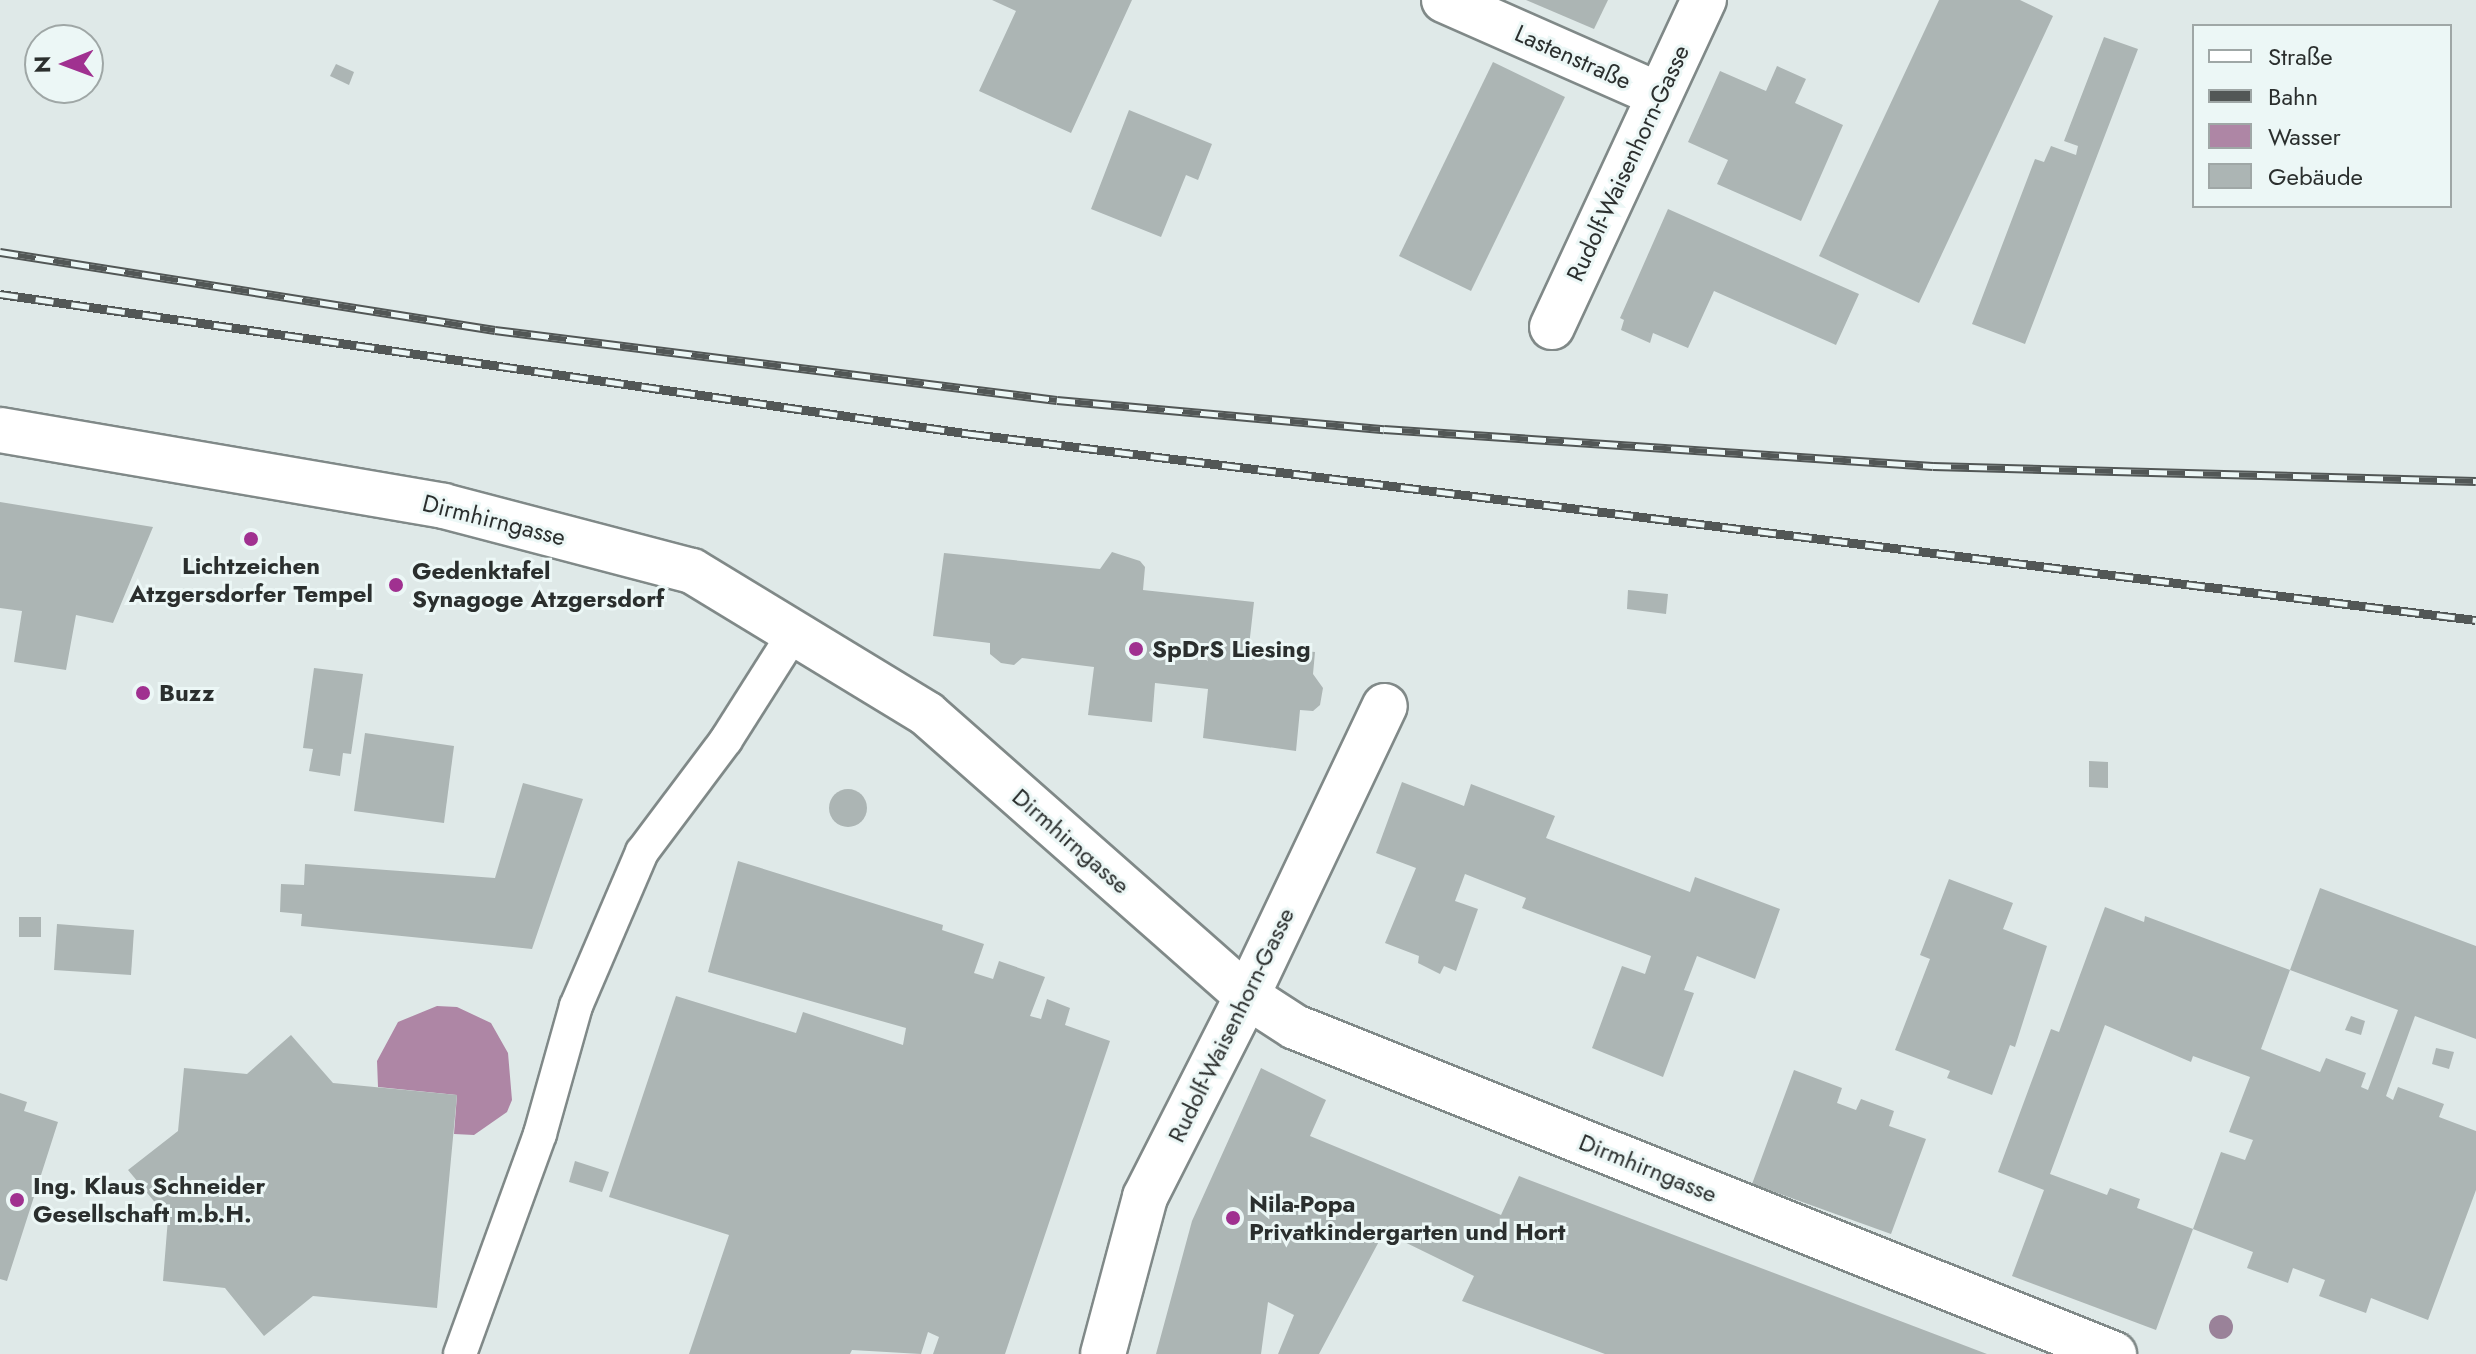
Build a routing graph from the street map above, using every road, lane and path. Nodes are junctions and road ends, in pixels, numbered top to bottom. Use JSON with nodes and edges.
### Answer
{"nodes":[{"id":1,"x":1444,"y":0,"type":"edge"},
{"id":2,"x":1704,"y":0,"type":"edge"},
{"id":3,"x":1659,"y":95,"type":"junction"},
{"id":4,"x":1552,"y":327,"type":"dead end"},
{"id":5,"x":0,"y":430,"type":"edge"},
{"id":6,"x":794,"y":633,"type":"junction"},
{"id":7,"x":1385,"y":706,"type":"dead end"},
{"id":8,"x":1247,"y":996,"type":"junction"},
{"id":9,"x":460,"y":1354,"type":"edge"},
{"id":10,"x":1103,"y":1354,"type":"edge"},
{"id":11,"x":2114,"y":1354,"type":"edge"}],
"edges":[{"from":1,"to":3,"type":"street","name":"Lastenstraße"},
{"from":2,"to":3,"type":"street","name":"Rudolf-Waisenhorn-Gasse"},
{"from":3,"to":4,"type":"street","name":"Rudolf-Waisenhorn-Gasse"},
{"from":5,"to":6,"type":"street","name":"Dirmhirngasse"},
{"from":6,"to":8,"type":"street","name":"Dirmhirngasse"},
{"from":6,"to":9,"type":"lane"},
{"from":7,"to":8,"type":"street","name":"Rudolf-Waisenhorn-Gasse"},
{"from":8,"to":10,"type":"street","name":"Rudolf-Waisenhorn-Gasse"},
{"from":8,"to":11,"type":"street","name":"Dirmhirngasse"}]}
